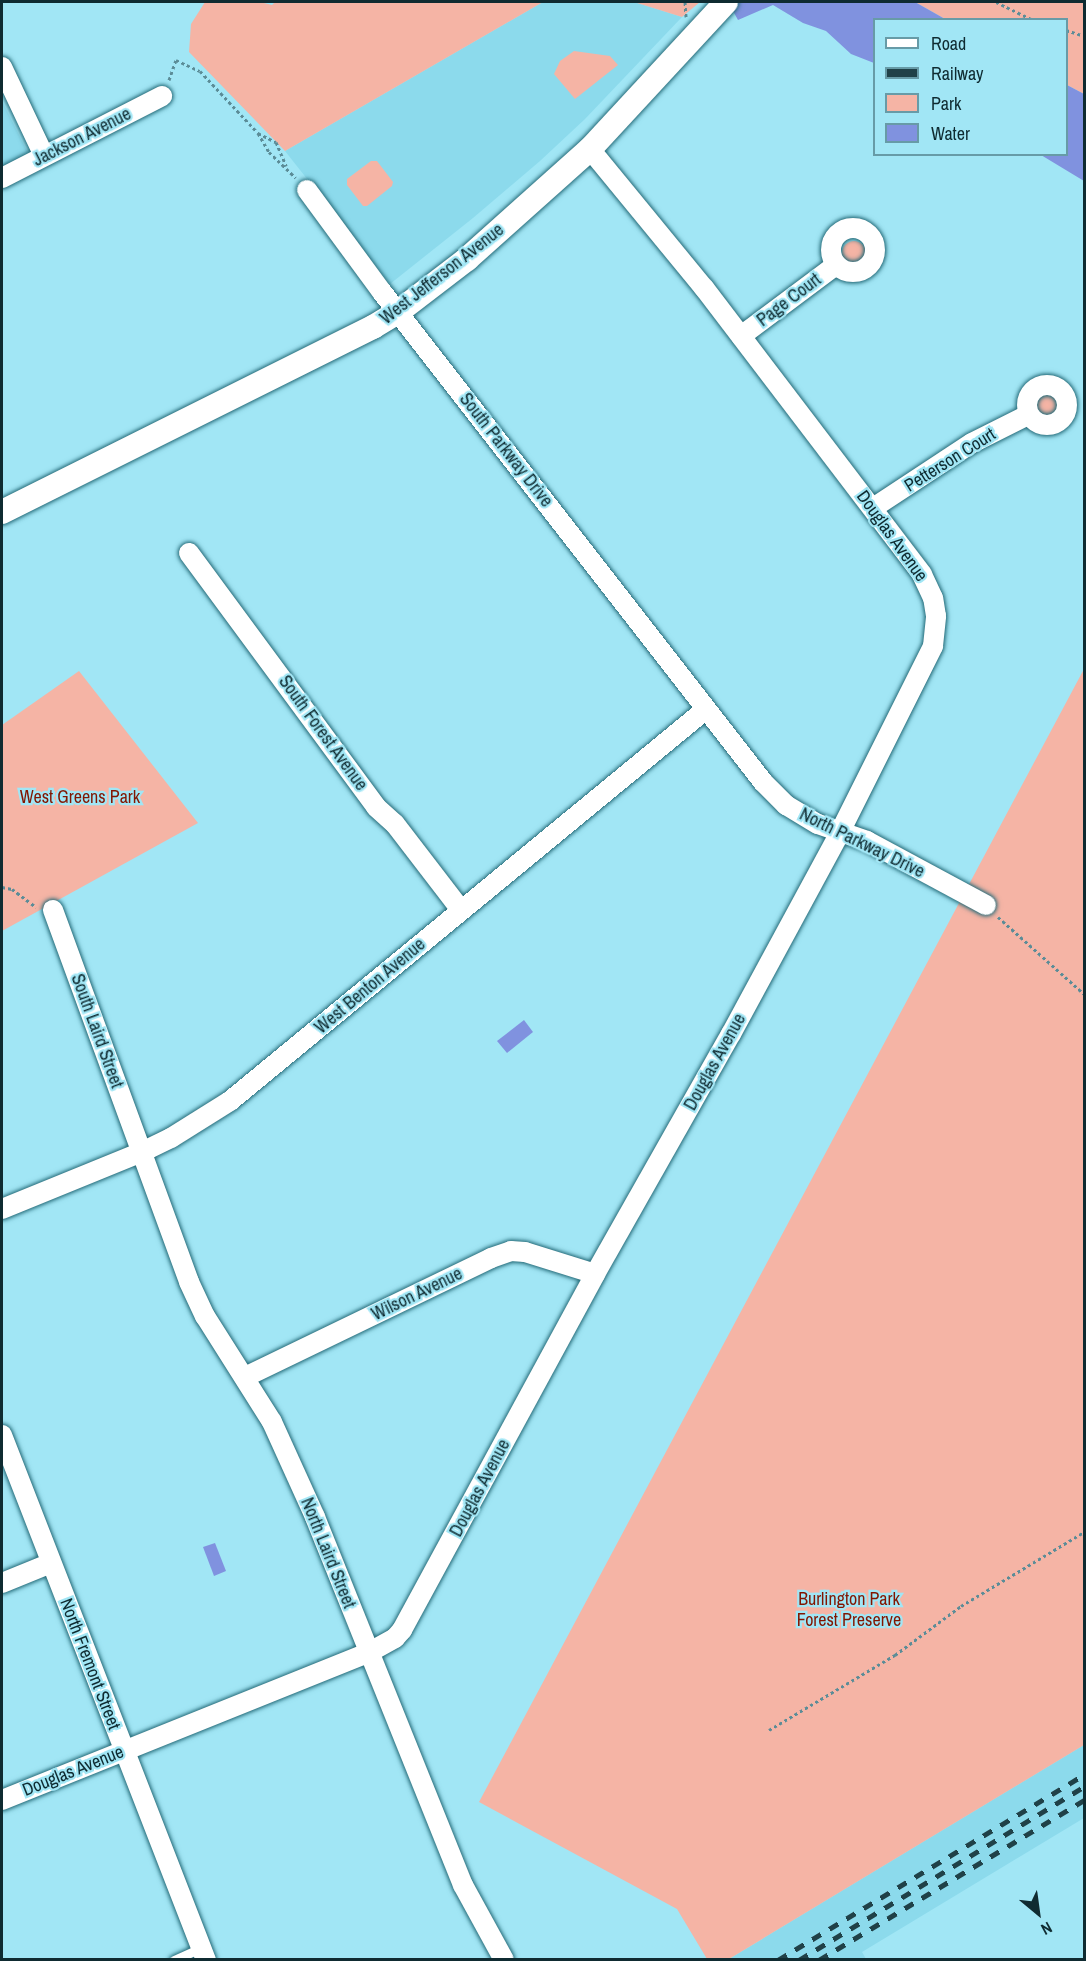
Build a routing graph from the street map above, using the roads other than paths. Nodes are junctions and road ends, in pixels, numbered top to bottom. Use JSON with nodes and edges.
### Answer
{"nodes":[{"id":1,"x":723,"y":5,"type":"edge"},
{"id":2,"x":2,"y":66,"type":"edge"},
{"id":3,"x":162,"y":96,"type":"road end"},
{"id":4,"x":590,"y":149,"type":"junction"},
{"id":5,"x":44,"y":156,"type":"junction"},
{"id":6,"x":2,"y":178,"type":"edge"},
{"id":7,"x":307,"y":190,"type":"dead end"},
{"id":8,"x":836,"y":265,"type":"dead end"},
{"id":9,"x":398,"y":312,"type":"junction"},
{"id":10,"x":741,"y":336,"type":"junction"},
{"id":11,"x":1028,"y":415,"type":"dead end"},
{"id":12,"x":873,"y":508,"type":"junction"},
{"id":13,"x":2,"y":512,"type":"edge"},
{"id":14,"x":189,"y":553,"type":"dead end"},
{"id":15,"x":705,"y":710,"type":"junction"},
{"id":16,"x":840,"y":832,"type":"junction"},
{"id":17,"x":986,"y":906,"type":"road end"},
{"id":18,"x":53,"y":910,"type":"road end"},
{"id":19,"x":461,"y":910,"type":"junction"},
{"id":20,"x":142,"y":1152,"type":"junction"},
{"id":21,"x":2,"y":1209,"type":"edge"},
{"id":22,"x":595,"y":1274,"type":"junction"},
{"id":23,"x":245,"y":1377,"type":"junction"},
{"id":24,"x":2,"y":1435,"type":"edge"},
{"id":25,"x":51,"y":1563,"type":"junction"},
{"id":26,"x":2,"y":1583,"type":"edge"},
{"id":27,"x":368,"y":1653,"type":"junction"},
{"id":28,"x":123,"y":1751,"type":"junction"},
{"id":29,"x":2,"y":1800,"type":"edge"},
{"id":30,"x":203,"y":1954,"type":"edge"},
{"id":31,"x":174,"y":1959,"type":"edge"},
{"id":32,"x":504,"y":1959,"type":"edge"}],
"edges":[{"from":1,"to":4,"type":"street","name":"West Jefferson Avenue"},
{"from":2,"to":5,"type":"street"},
{"from":3,"to":5,"type":"street","name":"Jackson Avenue"},
{"from":4,"to":9,"type":"street","name":"West Jefferson Avenue"},
{"from":4,"to":10,"type":"street","name":"Douglas Avenue"},
{"from":5,"to":6,"type":"street","name":"Jackson Avenue"},
{"from":7,"to":9,"type":"street","name":"South Parkway Drive"},
{"from":8,"to":10,"type":"street","name":"Page Court"},
{"from":9,"to":13,"type":"street","name":"West Jefferson Avenue"},
{"from":9,"to":15,"type":"street","name":"South Parkway Drive"},
{"from":10,"to":12,"type":"street","name":"Douglas Avenue"},
{"from":11,"to":12,"type":"street","name":"Petterson Court"},
{"from":12,"to":16,"type":"street","name":"Douglas Avenue"},
{"from":14,"to":19,"type":"street","name":"South Forest Avenue"},
{"from":15,"to":16,"type":"street","name":"North Parkway Drive"},
{"from":15,"to":19,"type":"street","name":"West Benton Avenue"},
{"from":16,"to":17,"type":"street","name":"North Parkway Drive"},
{"from":16,"to":22,"type":"street","name":"Douglas Avenue"},
{"from":18,"to":20,"type":"street","name":"South Laird Street"},
{"from":19,"to":20,"type":"street","name":"West Benton Avenue"},
{"from":20,"to":21,"type":"street","name":"West Benton Avenue"},
{"from":20,"to":23,"type":"street","name":"North Laird Street"},
{"from":22,"to":23,"type":"street","name":"Wilson Avenue"},
{"from":22,"to":27,"type":"street","name":"Douglas Avenue"},
{"from":23,"to":27,"type":"street","name":"North Laird Street"},
{"from":24,"to":25,"type":"street","name":"North Fremont Street"},
{"from":25,"to":26,"type":"street"},
{"from":25,"to":28,"type":"street","name":"North Fremont Street"},
{"from":27,"to":28,"type":"street","name":"Douglas Avenue"},
{"from":27,"to":32,"type":"street","name":"North Laird Street"},
{"from":28,"to":29,"type":"street","name":"Douglas Avenue"},
{"from":28,"to":30,"type":"street","name":"North Fremont Street"},
{"from":30,"to":31,"type":"lane"}]}
